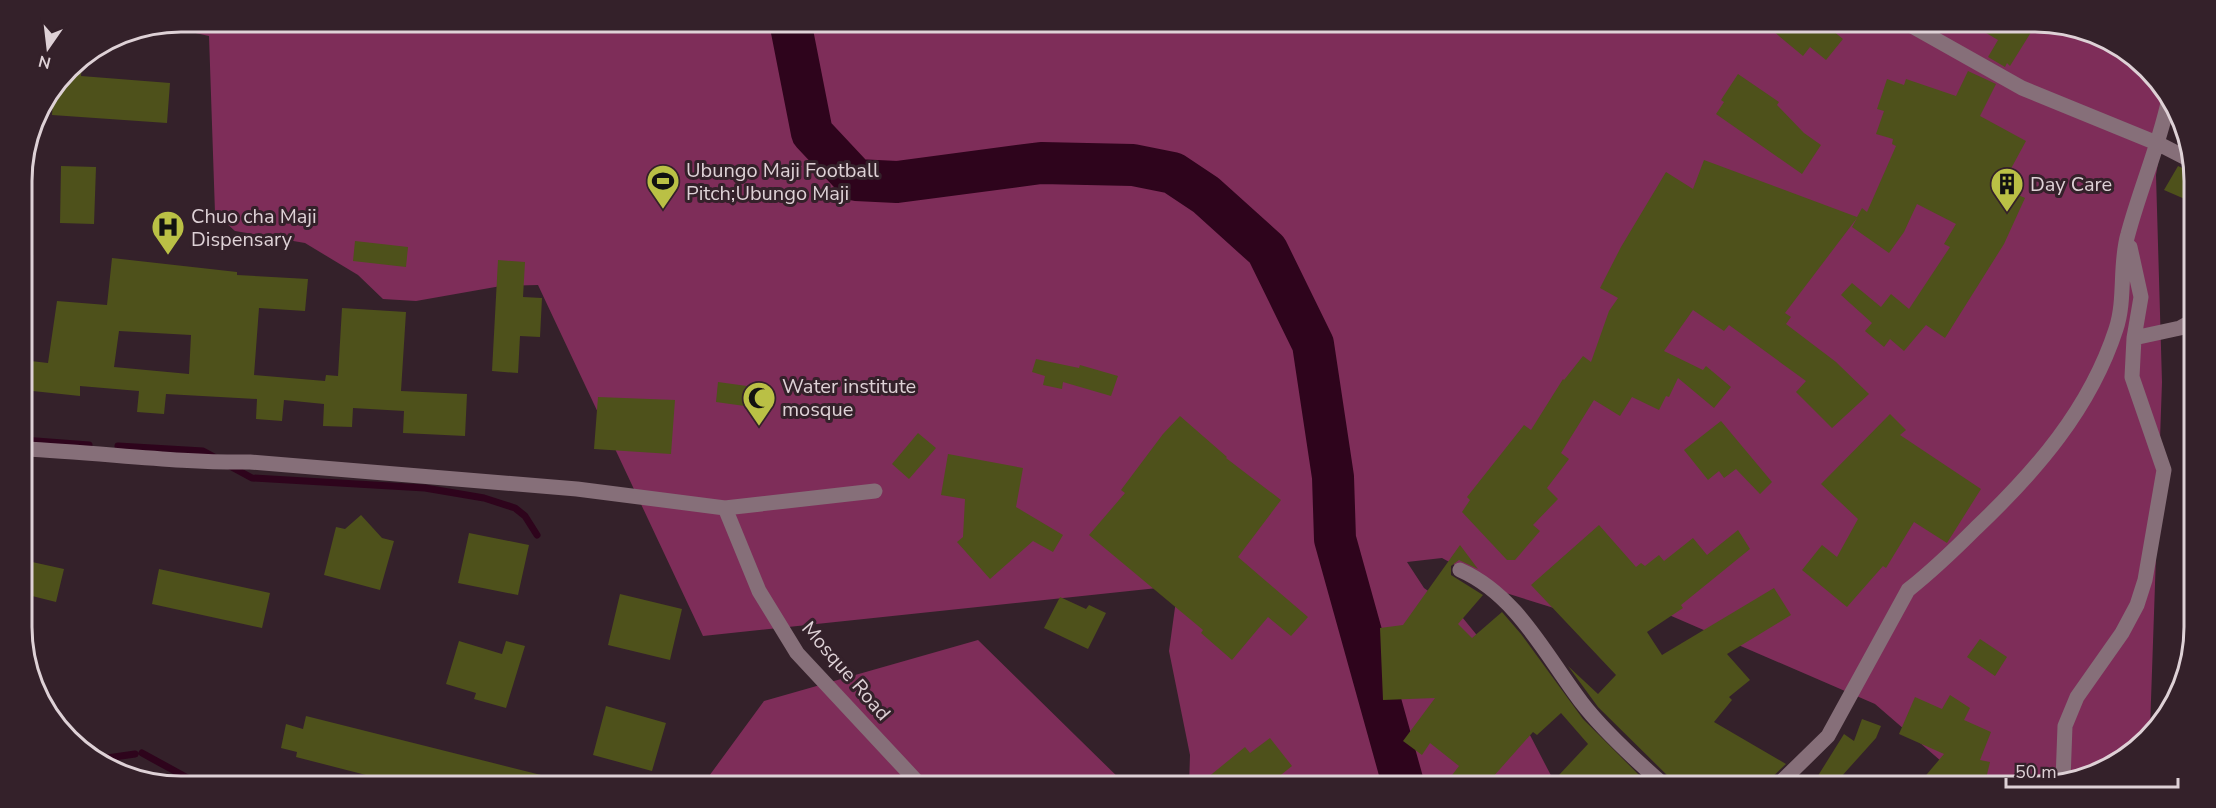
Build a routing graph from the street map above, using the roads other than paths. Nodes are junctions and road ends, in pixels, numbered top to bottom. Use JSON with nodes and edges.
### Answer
{"nodes":[{"id":1,"x":1923,"y":32,"type":"edge"},
{"id":2,"x":2167,"y":109,"type":"edge"},
{"id":3,"x":2159,"y":144,"type":"junction"},
{"id":4,"x":2182,"y":156,"type":"edge"},
{"id":5,"x":2127,"y":236,"type":"junction"},
{"id":6,"x":2184,"y":326,"type":"edge"},
{"id":7,"x":2134,"y":338,"type":"junction"},
{"id":8,"x":32,"y":449,"type":"edge"},
{"id":9,"x":875,"y":490,"type":"dead end"},
{"id":10,"x":725,"y":508,"type":"junction"},
{"id":11,"x":1460,"y":570,"type":"dead end"},
{"id":12,"x":2063,"y":774,"type":"edge"},
{"id":13,"x":912,"y":776,"type":"edge"},
{"id":14,"x":1655,"y":776,"type":"edge"},
{"id":15,"x":1787,"y":776,"type":"edge"}],
"edges":[{"from":1,"to":3,"type":"street"},
{"from":2,"to":3,"type":"street"},
{"from":3,"to":4,"type":"street"},
{"from":3,"to":5,"type":"street"},
{"from":5,"to":7,"type":"street"},
{"from":5,"to":15,"type":"street"},
{"from":6,"to":7,"type":"street"},
{"from":7,"to":12,"type":"street"},
{"from":8,"to":10,"type":"street"},
{"from":9,"to":10,"type":"street"},
{"from":10,"to":13,"type":"street","name":"Mosque Road"},
{"from":11,"to":14,"type":"street"}]}
